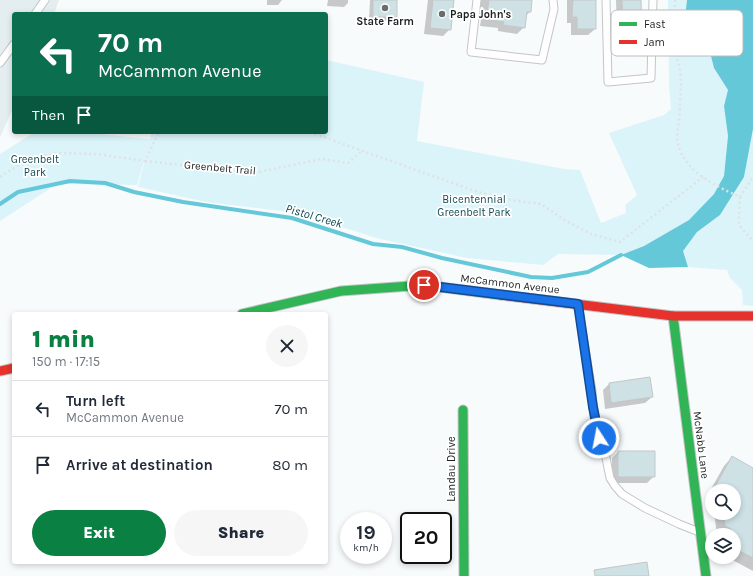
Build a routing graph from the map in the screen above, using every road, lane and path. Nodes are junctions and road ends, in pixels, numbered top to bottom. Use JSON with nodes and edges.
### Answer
{"nodes":[{"id":1,"x":45,"y":0,"type":"edge"},
{"id":2,"x":476,"y":0,"type":"edge"},
{"id":3,"x":553,"y":0,"type":"edge"},
{"id":4,"x":606,"y":0,"type":"edge"},
{"id":5,"x":653,"y":0,"type":"edge"},
{"id":6,"x":675,"y":0,"type":"edge"},
{"id":7,"x":653,"y":10,"type":"edge"},
{"id":8,"x":675,"y":10,"type":"edge"},
{"id":9,"x":36,"y":12,"type":"edge"},
{"id":10,"x":12,"y":47,"type":"edge"},
{"id":11,"x":652,"y":56,"type":"edge"},
{"id":12,"x":676,"y":56,"type":"edge"},
{"id":13,"x":0,"y":63,"type":"edge"},
{"id":14,"x":158,"y":134,"type":"edge"},
{"id":15,"x":315,"y":134,"type":"edge"},
{"id":16,"x":362,"y":151,"type":"junction"},
{"id":17,"x":145,"y":161,"type":"junction"},
{"id":18,"x":0,"y":177,"type":"edge"},
{"id":19,"x":703,"y":177,"type":"junction"},
{"id":20,"x":753,"y":177,"type":"edge"},
{"id":21,"x":740,"y":197,"type":"junction"},
{"id":22,"x":753,"y":241,"type":"edge"},
{"id":23,"x":578,"y":304,"type":"junction"},
{"id":24,"x":251,"y":312,"type":"edge"},
{"id":25,"x":672,"y":316,"type":"junction"},
{"id":26,"x":753,"y":316,"type":"edge"},
{"id":27,"x":12,"y":369,"type":"edge"},
{"id":28,"x":0,"y":372,"type":"edge"},
{"id":29,"x":463,"y":410,"type":"dead end"},
{"id":30,"x":701,"y":533,"type":"junction"},
{"id":31,"x":464,"y":576,"type":"edge"},
{"id":32,"x":706,"y":576,"type":"edge"}],
"edges":[{"from":1,"to":9,"type":"lane"},
{"from":2,"to":3,"type":"lane"},
{"from":4,"to":11,"type":"lane"},
{"from":5,"to":7,"type":"lane"},
{"from":6,"to":8,"type":"path"},
{"from":10,"to":13,"type":"lane"},
{"from":12,"to":19,"type":"path"},
{"from":14,"to":17,"type":"path"},
{"from":15,"to":16,"type":"path"},
{"from":16,"to":17,"type":"path","name":"Greenbelt Trail"},
{"from":16,"to":19,"type":"path"},
{"from":17,"to":18,"type":"path","name":"Greenbelt Trail"},
{"from":19,"to":21,"type":"path"},
{"from":20,"to":21,"type":"path"},
{"from":21,"to":22,"type":"path"},
{"from":23,"to":24,"type":"street","name":"McCammon Avenue"},
{"from":23,"to":25,"type":"street","name":"McCammon Avenue"},
{"from":23,"to":30,"type":"lane"},
{"from":25,"to":26,"type":"street","name":"McCammon Avenue"},
{"from":25,"to":30,"type":"street","name":"McNabb Lane"},
{"from":27,"to":28,"type":"street"},
{"from":29,"to":31,"type":"street","name":"Landau Drive"},
{"from":30,"to":32,"type":"street","name":"McNabb Lane"}]}
